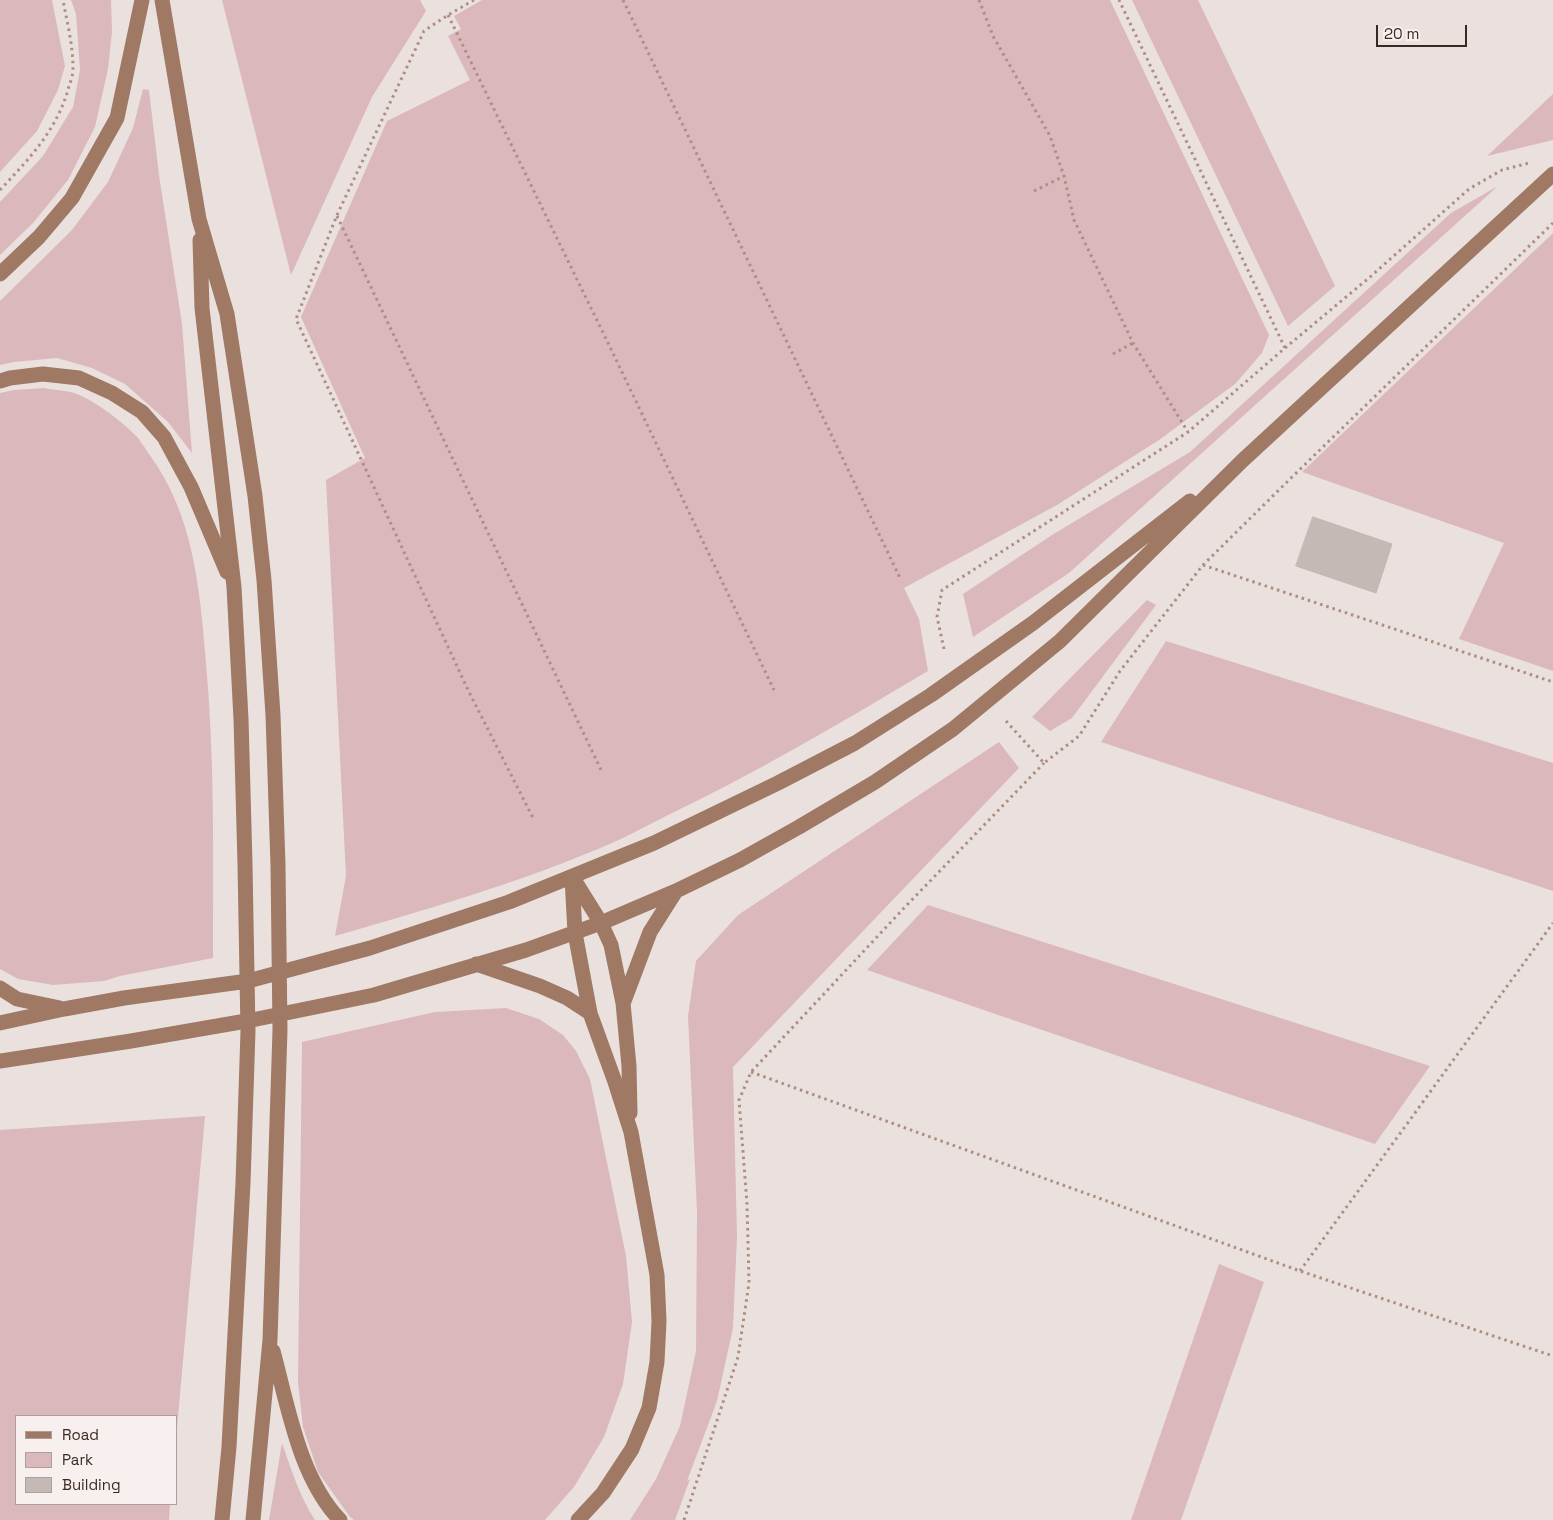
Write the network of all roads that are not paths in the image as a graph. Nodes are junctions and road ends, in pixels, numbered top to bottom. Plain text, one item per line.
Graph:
1 (142, 0) edge
2 (162, 0) edge
3 (1553, 174) edge
4 (199, 219) junction
5 (0, 274) edge
6 (0, 381) edge
7 (1242, 461) junction
8 (234, 587) junction
9 (572, 877) junction
10 (676, 891) junction
11 (602, 924) junction
12 (575, 933) junction
13 (476, 964) junction
14 (0, 988) edge
15 (623, 1003) junction
16 (64, 1008) junction
17 (590, 1013) junction
18 (0, 1023) edge
19 (0, 1061) edge
20 (631, 1132) junction
21 (270, 1340) junction
22 (222, 1520) edge
23 (254, 1520) edge
24 (340, 1520) edge
25 (578, 1520) edge

1 - 5 main road
2 - 4 main road
3 - 7 main road
4 - 8 main road
4 - 21 main road
6 - 8 main road
7 - 9 main road
7 - 10 main road
8 - 22 main road
9 - 11 main road
9 - 12 main road
9 - 16 main road
10 - 11 main road
10 - 15 main road
11 - 12 main road
11 - 15 main road
12 - 13 main road
12 - 17 main road
13 - 17 main road
13 - 19 main road
14 - 16 main road
15 - 20 main road
16 - 18 main road
17 - 20 main road
20 - 25 main road
21 - 23 main road
21 - 24 main road

